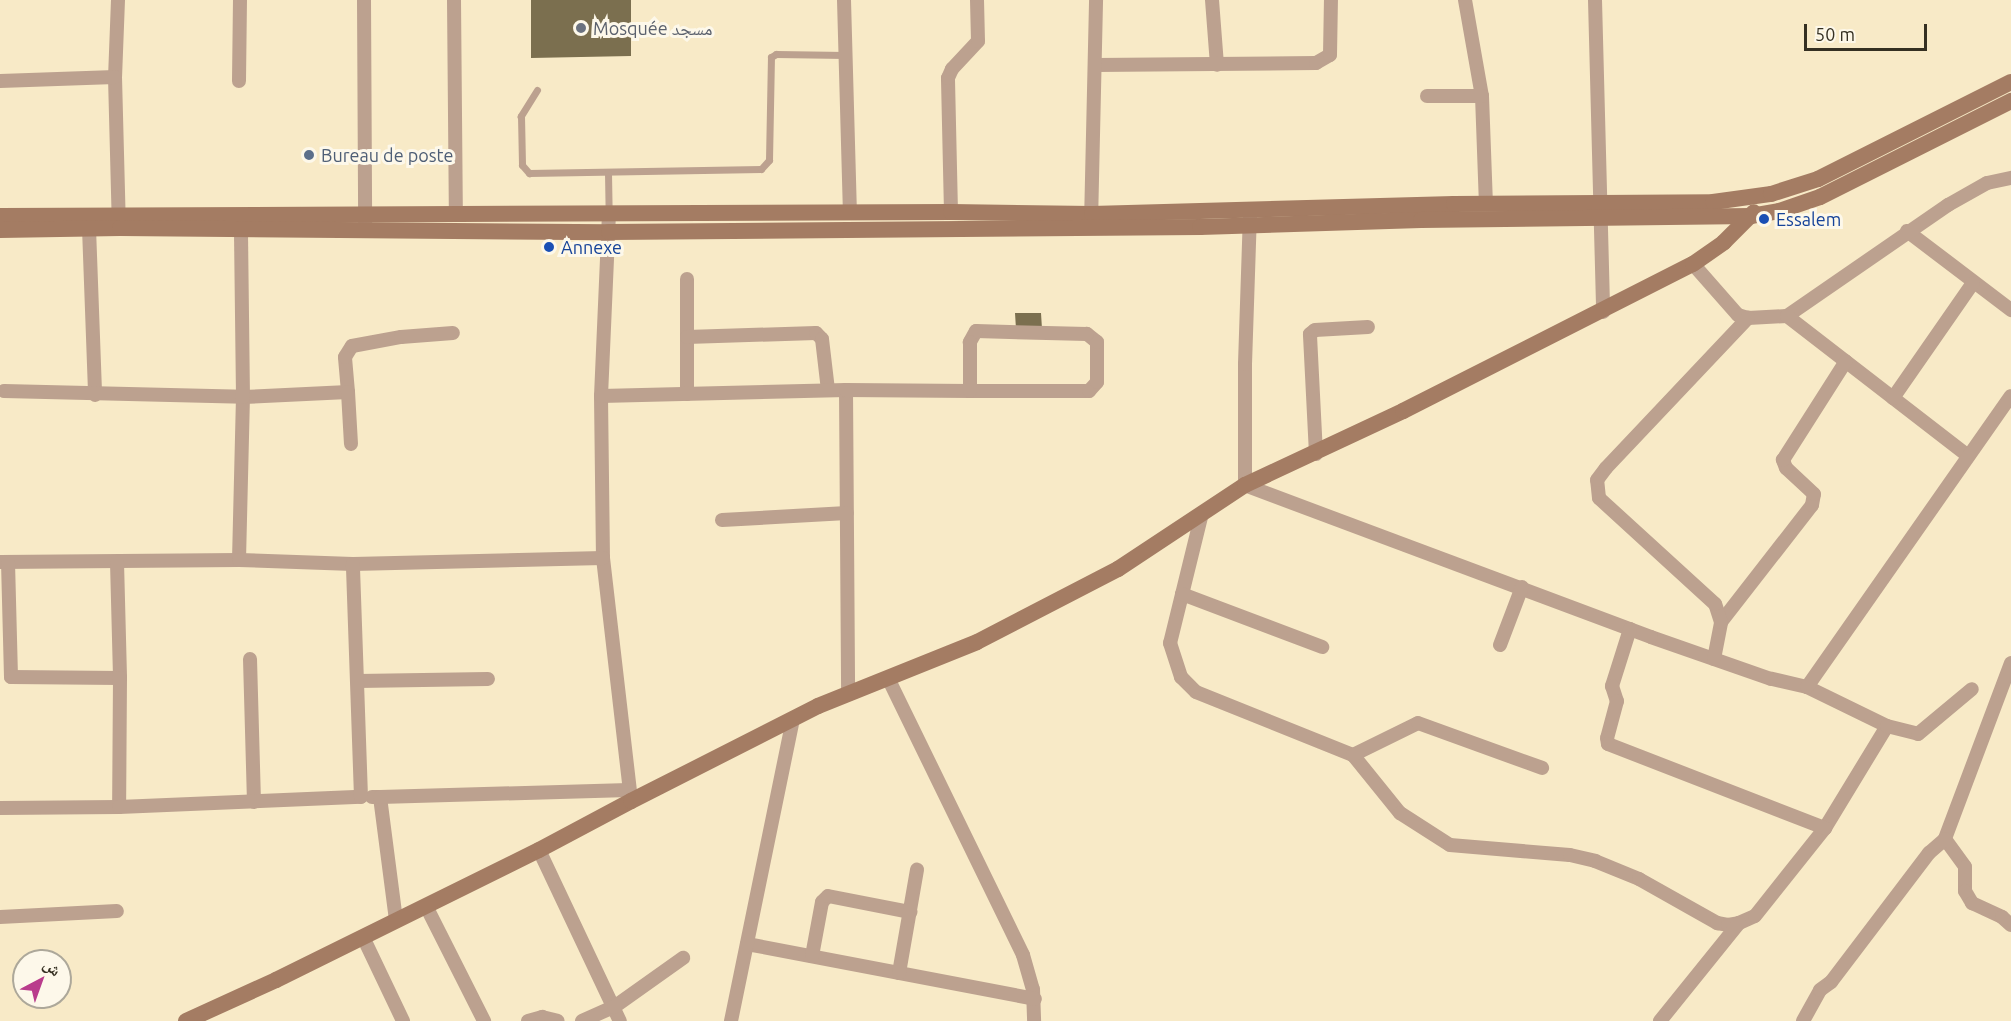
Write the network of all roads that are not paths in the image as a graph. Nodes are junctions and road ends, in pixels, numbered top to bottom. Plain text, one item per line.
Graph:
1 (118, 0) edge
2 (240, 0) edge
3 (364, 0) edge
4 (454, 0) edge
5 (844, 0) edge
6 (977, 0) edge
7 (1096, 0) edge
8 (1212, 0) edge
9 (1331, 0) edge
10 (1465, 0) edge
11 (1595, 0) edge
12 (845, 55) junction
13 (1096, 65) junction
14 (1217, 65) junction
15 (115, 77) junction
16 (0, 81) edge
17 (239, 81) dead end
18 (2011, 82) edge
19 (537, 90) dead end
20 (1426, 96) dead end
21 (1482, 96) junction
22 (2011, 101) edge
23 (608, 173) junction
24 (2011, 178) edge
25 (1771, 194) junction
26 (1486, 203) junction
27 (1599, 210) junction
28 (951, 212) junction
29 (609, 213) junction
30 (850, 213) junction
31 (456, 215) junction
32 (0, 216) edge
33 (1751, 216) junction
34 (1250, 217) junction
35 (119, 221) junction
36 (1091, 221) junction
37 (365, 224) junction
38 (90, 228) junction
39 (0, 230) edge
40 (241, 230) junction
41 (1907, 231) junction
42 (609, 232) junction
43 (1693, 264) junction
44 (687, 279) dead end
45 (1973, 282) junction
46 (2011, 310) edge
47 (1603, 312) junction
48 (1787, 316) junction
49 (1748, 318) junction
50 (1368, 327) dead end
51 (453, 333) dead end
52 (687, 338) junction
53 (1846, 361) junction
54 (828, 390) junction
55 (846, 390) junction
56 (4, 391) dead end
57 (970, 391) junction
58 (348, 392) junction
59 (687, 394) junction
60 (95, 395) junction
61 (601, 396) junction
62 (2011, 396) edge
63 (243, 397) junction
64 (1893, 398) junction
65 (351, 444) dead end
66 (1316, 454) junction
67 (1968, 456) junction
68 (1245, 486) junction
69 (847, 513) junction
70 (1202, 513) junction
71 (722, 520) dead end
72 (603, 558) junction
73 (239, 560) junction
74 (4, 562) edge
75 (117, 562) junction
76 (353, 564) junction
77 (1522, 586) junction
78 (1182, 594) junction
79 (1721, 622) junction
80 (1630, 629) junction
81 (1500, 645) dead end
82 (1322, 647) dead end
83 (250, 659) dead end
84 (1714, 659) junction
85 (2011, 663) edge
86 (120, 678) junction
87 (888, 678) junction
88 (488, 679) dead end
89 (358, 681) junction
90 (1807, 687) junction
91 (1972, 689) dead end
92 (848, 694) junction
93 (794, 719) junction
94 (1887, 726) junction
95 (1353, 755) junction
96 (1542, 768) dead end
97 (630, 795) junction
98 (380, 796) junction
99 (361, 797) junction
100 (254, 802) junction
101 (119, 807) junction
102 (0, 808) edge
103 (1825, 828) junction
104 (1944, 839) junction
105 (539, 850) junction
106 (917, 870) dead end
107 (426, 906) junction
108 (117, 911) dead end
109 (910, 912) junction
110 (0, 917) edge
111 (396, 921) junction
112 (1739, 923) junction
113 (2011, 925) edge
114 (363, 937) junction
115 (747, 944) junction
116 (812, 956) junction
117 (683, 958) dead end
118 (899, 973) junction
119 (1035, 999) junction
120 (614, 1007) junction
121 (186, 1021) edge
122 (403, 1021) edge
123 (484, 1021) edge
124 (528, 1021) edge
125 (558, 1021) edge
126 (582, 1021) edge
127 (620, 1021) edge
128 (731, 1021) edge
129 (1034, 1021) edge
130 (1660, 1021) edge
131 (1803, 1021) edge

1 - 15 street
2 - 17 street
3 - 37 street
4 - 31 street
5 - 12 street
6 - 28 street
7 - 13 street
8 - 14 street
9 - 14 street
10 - 21 street
11 - 27 street
12 - 23 lane
12 - 30 street
13 - 14 street
13 - 36 street
15 - 16 street
15 - 35 street
18 - 25 main road
19 - 23 lane
20 - 21 street
21 - 26 street
22 - 33 main road
23 - 29 lane
24 - 41 street
25 - 27 main road
25 - 33 main road
26 - 27 main road
26 - 34 main road
27 - 33 main road
27 - 34 main road
27 - 47 street
28 - 30 main road
28 - 36 main road
29 - 30 main road
29 - 31 main road
29 - 42 street
31 - 37 main road
32 - 35 main road
33 - 43 main road
34 - 36 main road
34 - 68 street
35 - 37 main road
35 - 38 main road
35 - 40 main road
36 - 42 main road
37 - 40 main road
37 - 42 main road
38 - 39 main road
38 - 60 street
40 - 63 street
41 - 45 street
41 - 48 street
42 - 61 street
43 - 47 main road
43 - 49 street
44 - 52 street
45 - 46 street
45 - 64 street
47 - 66 main road
48 - 49 street
48 - 53 street
49 - 79 street
50 - 66 street
51 - 58 street
52 - 54 street
52 - 59 street
53 - 64 street
53 - 79 street
54 - 55 street
54 - 59 street
55 - 57 street
55 - 69 street
56 - 60 street
57 - 57 street
58 - 63 street
58 - 65 street
59 - 61 street
60 - 63 street
61 - 72 street
62 - 67 street
63 - 73 street
64 - 67 street
66 - 68 main road
67 - 90 street
68 - 70 main road
68 - 77 street
69 - 71 street
69 - 92 street
70 - 78 street
70 - 87 main road
72 - 76 street
72 - 97 street
73 - 75 street
73 - 76 street
74 - 75 street
74 - 86 street
75 - 86 street
76 - 89 street
77 - 80 street
77 - 81 street
78 - 82 street
78 - 95 street
79 - 84 street
80 - 84 street
80 - 103 street
83 - 100 street
84 - 90 street
85 - 104 street
86 - 101 street
87 - 92 main road
87 - 119 street
88 - 89 street
89 - 99 street
90 - 94 street
91 - 94 street
92 - 93 main road
93 - 97 main road
93 - 115 street
94 - 103 street
95 - 96 street
95 - 112 street
97 - 98 street
97 - 105 main road
98 - 99 street
98 - 111 street
99 - 100 street
100 - 101 street
101 - 102 street
103 - 112 street
104 - 113 street
104 - 131 street
105 - 107 main road
105 - 120 street
106 - 109 street
107 - 111 main road
107 - 123 street
108 - 110 street
109 - 116 street
109 - 118 street
111 - 114 main road
112 - 130 street
114 - 121 main road
114 - 122 street
115 - 116 street
115 - 128 street
116 - 118 street
117 - 120 street
118 - 119 street
119 - 129 street
120 - 126 street
120 - 127 street
124 - 125 street

